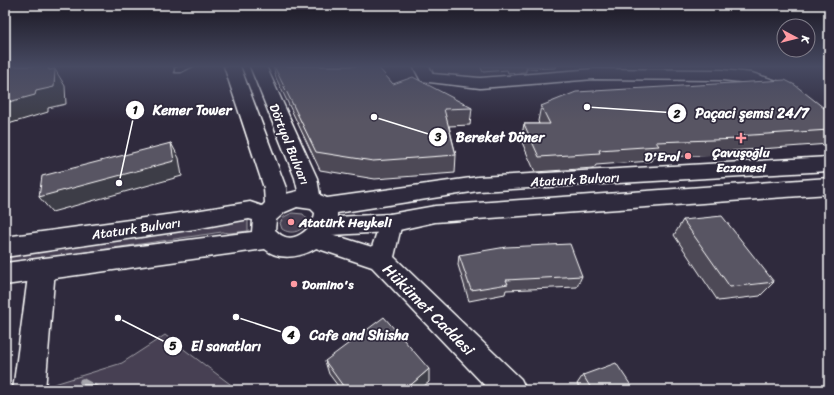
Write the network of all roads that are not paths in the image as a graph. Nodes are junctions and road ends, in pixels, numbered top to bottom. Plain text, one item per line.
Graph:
1 (238, 84) edge
2 (267, 84) edge
3 (770, 84) edge
4 (774, 84) edge
5 (777, 87) junction
6 (829, 125) edge
7 (829, 164) edge
8 (829, 186) edge
9 (318, 218) junction
10 (270, 220) junction
11 (390, 223) junction
12 (5, 247) edge
13 (380, 260) junction
14 (42, 269) junction
15 (5, 274) edge
16 (29, 390) edge
17 (510, 390) edge

1 - 10 main road, Dörtyol Bulvarı
2 - 9 main road, Dörtyol Bulvarı
3 - 5 main road
4 - 5 main road
5 - 6 main road
7 - 9 main road, Ataturk Bulvarı
8 - 11 main road, Ataturk Bulvarı
9 - 10 main road
9 - 10 main road, Ataturk Bulvarı
9 - 11 main road, Ataturk Bulvarı
9 - 13 main road, Hükümet Caddesi
10 - 12 main road, Ataturk Bulvarı
10 - 14 main road
11 - 13 main road
13 - 17 main road, Hükümet Caddesi
14 - 15 main road
14 - 16 main road

